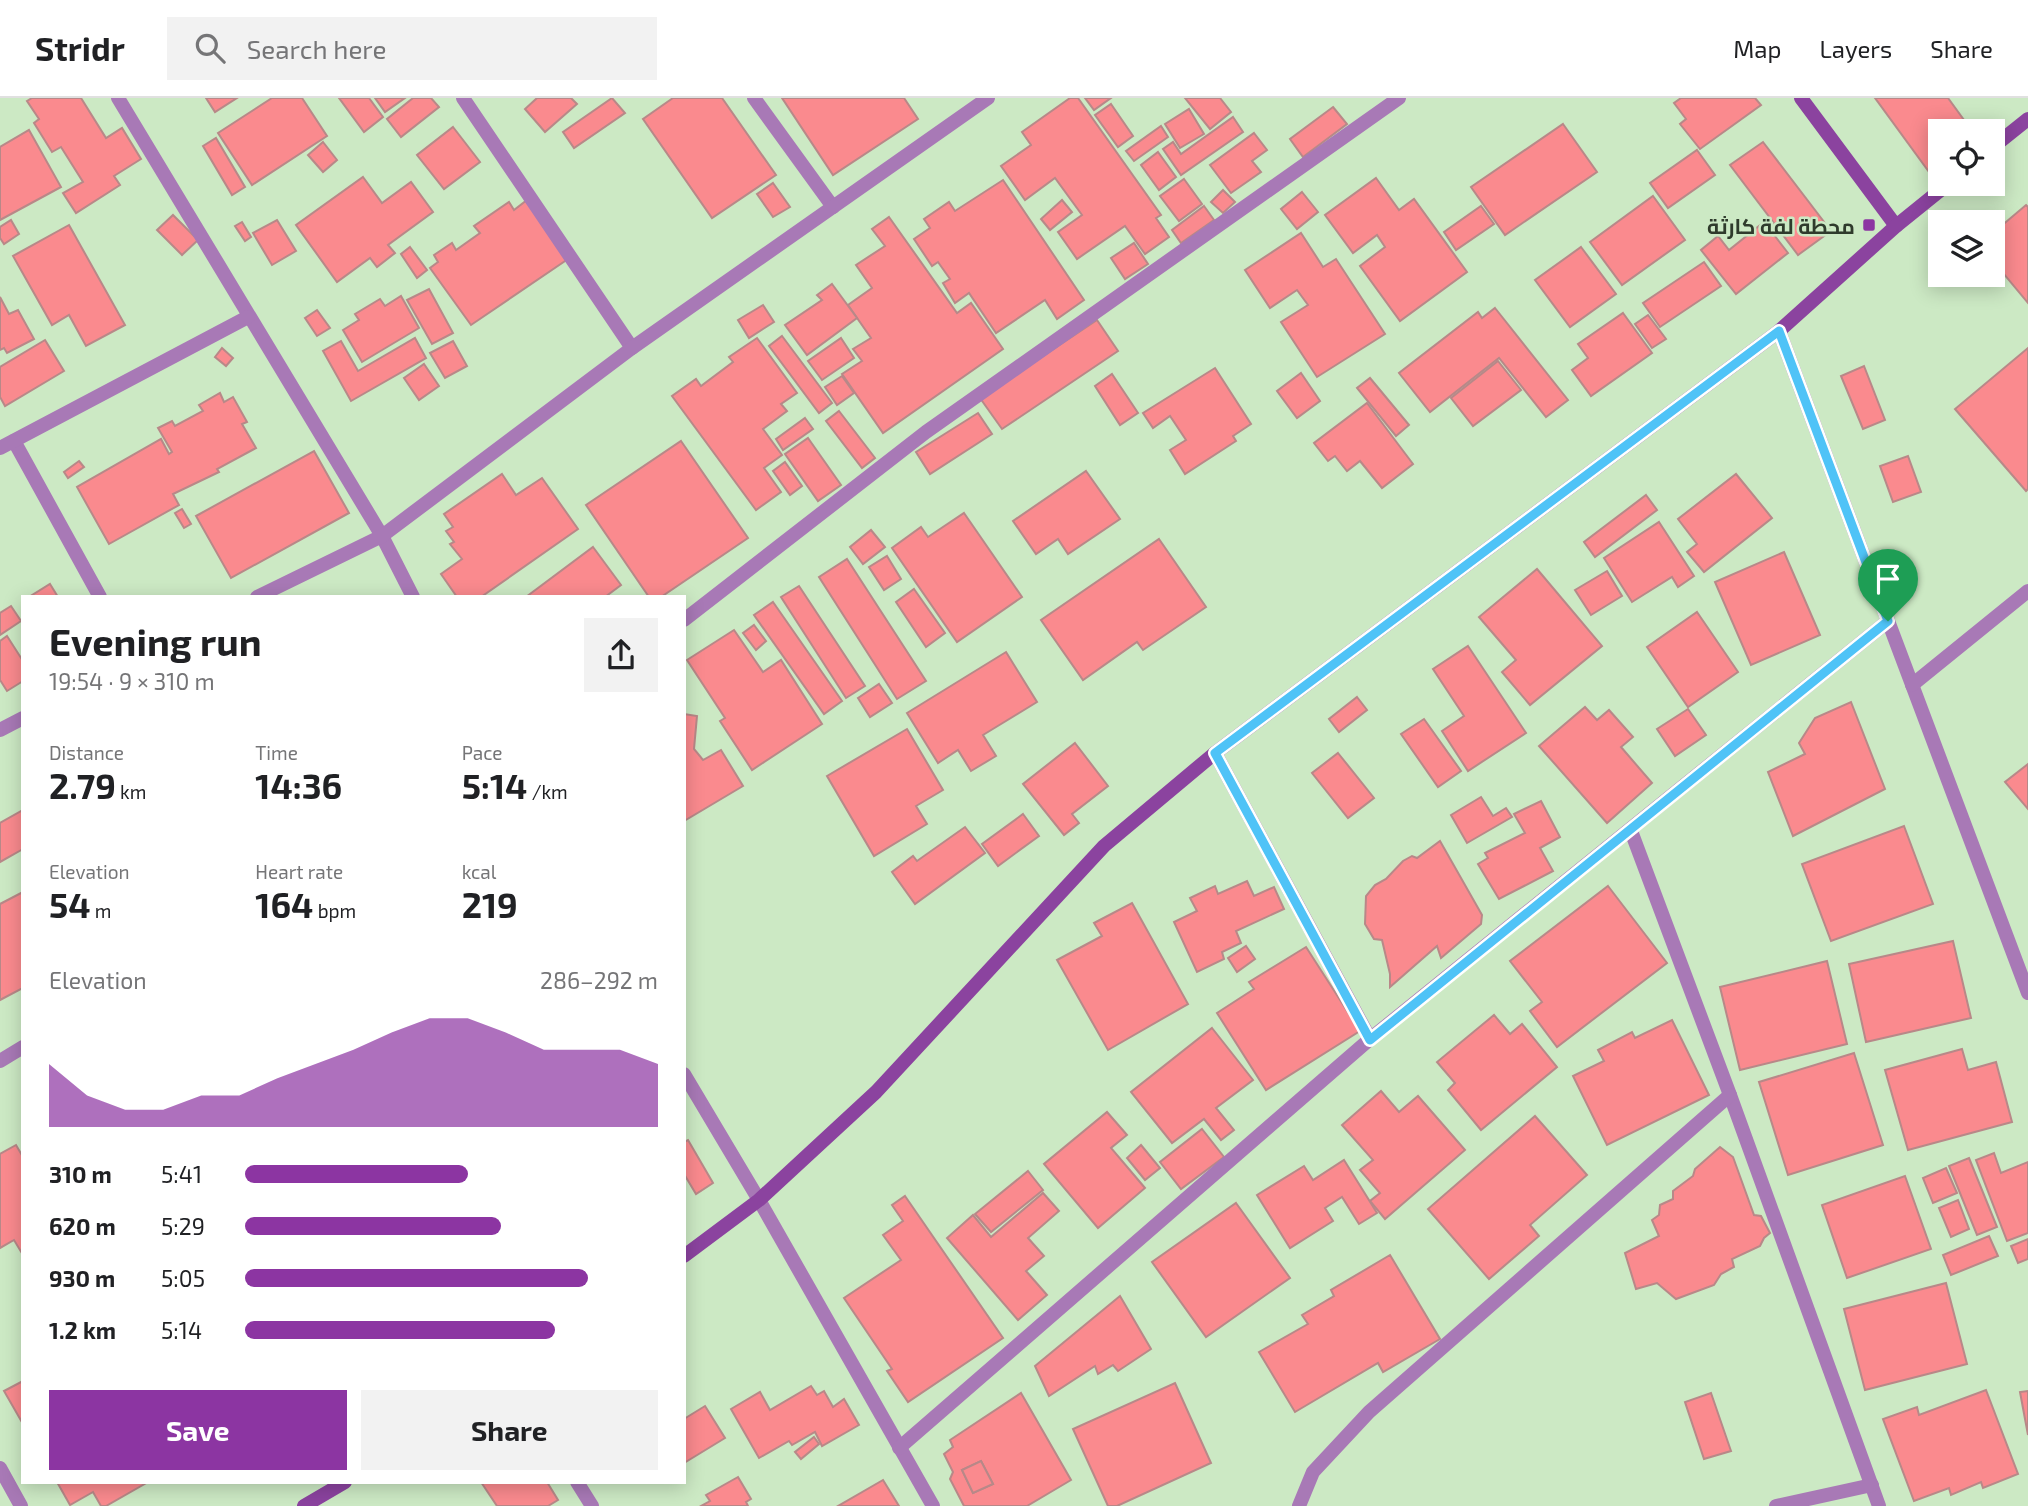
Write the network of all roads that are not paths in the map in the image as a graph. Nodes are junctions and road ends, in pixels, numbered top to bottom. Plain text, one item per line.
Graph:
1 (118, 98) edge
2 (463, 98) edge
3 (754, 98) edge
4 (988, 98) edge
5 (1399, 98) edge
6 (1801, 98) edge
7 (2028, 119) edge
8 (2005, 137) edge
9 (1933, 196) edge
10 (833, 207) junction
11 (1896, 226) junction
12 (248, 317) junction
13 (1779, 331) junction
14 (632, 348) junction
15 (13, 441) junction
16 (0, 448) edge
17 (382, 536) junction
18 (2028, 590) edge
19 (99, 595) edge
20 (261, 595) edge
21 (412, 595) edge
22 (686, 618) edge
23 (1888, 621) junction
24 (1912, 685) junction
25 (21, 719) edge
26 (0, 730) edge
27 (1215, 753) junction
28 (1631, 831) junction
29 (2028, 993) edge
30 (1370, 1040) junction
31 (21, 1048) edge
32 (0, 1061) edge
33 (686, 1077) edge
34 (1730, 1095) junction
35 (759, 1200) junction
36 (686, 1255) edge
37 (898, 1448) junction
38 (0, 1468) edge
39 (342, 1484) edge
40 (578, 1484) edge
41 (1872, 1485) junction
42 (21, 1506) edge
43 (304, 1506) edge
44 (592, 1506) edge
45 (933, 1506) edge
46 (1299, 1506) edge
47 (1776, 1506) edge
48 (1880, 1506) edge

1 - 12 street
2 - 14 street
3 - 10 street
4 - 10 street
5 - 22 street
6 - 11 street
7 - 8 street
9 - 11 street
10 - 14 street
11 - 13 street
12 - 15 street
12 - 17 street
13 - 23 street
13 - 27 street
14 - 17 street
15 - 16 street
15 - 19 street
17 - 20 street
17 - 21 street
18 - 24 street
23 - 24 street
23 - 28 street
24 - 29 street
25 - 26 street
27 - 30 street
27 - 35 street
28 - 30 street
28 - 34 street
30 - 37 street
31 - 32 street
33 - 35 street
34 - 41 street
34 - 46 street
35 - 36 street
35 - 37 street
37 - 45 street
38 - 42 street
39 - 43 street
40 - 44 street
41 - 47 street
41 - 48 street

